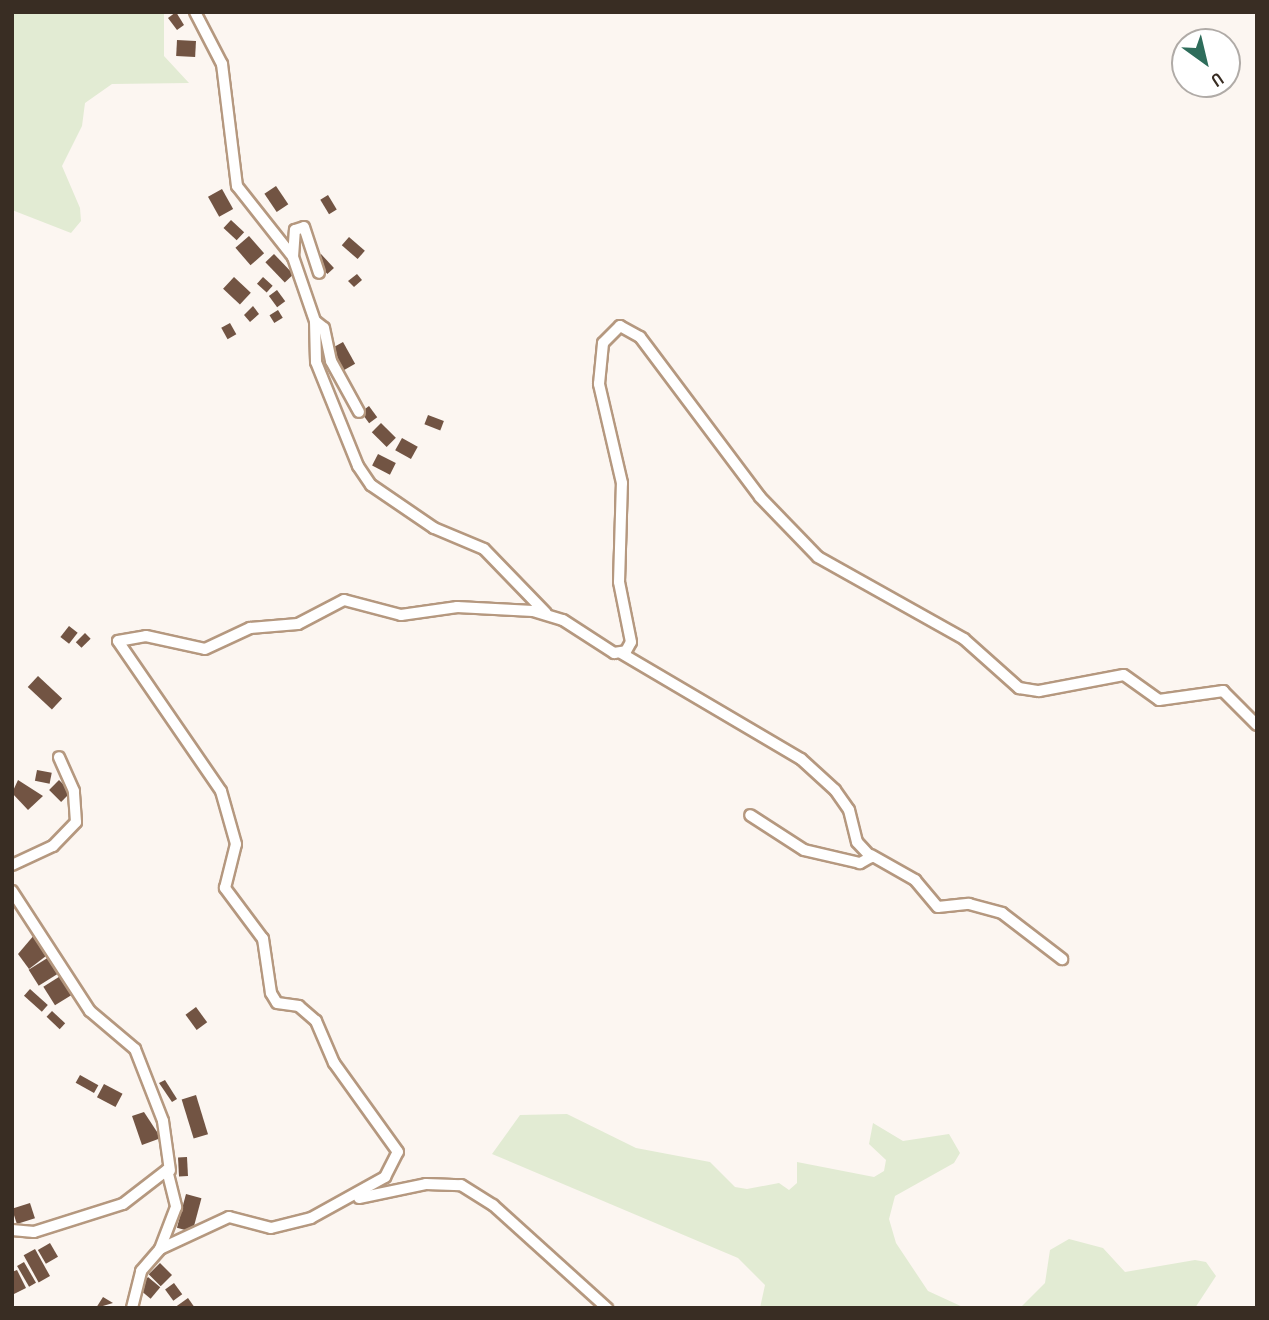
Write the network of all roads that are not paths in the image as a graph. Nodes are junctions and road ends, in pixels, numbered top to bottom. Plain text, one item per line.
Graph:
1 (195, 12) edge
2 (293, 257) junction
3 (319, 273) dead end
4 (315, 321) junction
5 (359, 412) dead end
6 (548, 615) junction
7 (621, 653) junction
8 (1257, 725) edge
9 (59, 757) dead end
10 (750, 816) dead end
11 (871, 855) junction
12 (12, 865) edge
13 (12, 891) edge
14 (1062, 959) dead end
15 (170, 1171) junction
16 (339, 1204) junction
17 (12, 1230) edge
18 (160, 1249) junction
19 (132, 1308) edge
20 (607, 1308) edge

1 - 2 street
2 - 3 street
2 - 4 street
4 - 5 street
4 - 6 street
6 - 7 street
6 - 16 street
7 - 8 street
7 - 11 street
9 - 12 street
10 - 11 street
11 - 14 street
13 - 15 street
15 - 17 street
15 - 18 street
16 - 18 street
16 - 20 street
18 - 19 street

